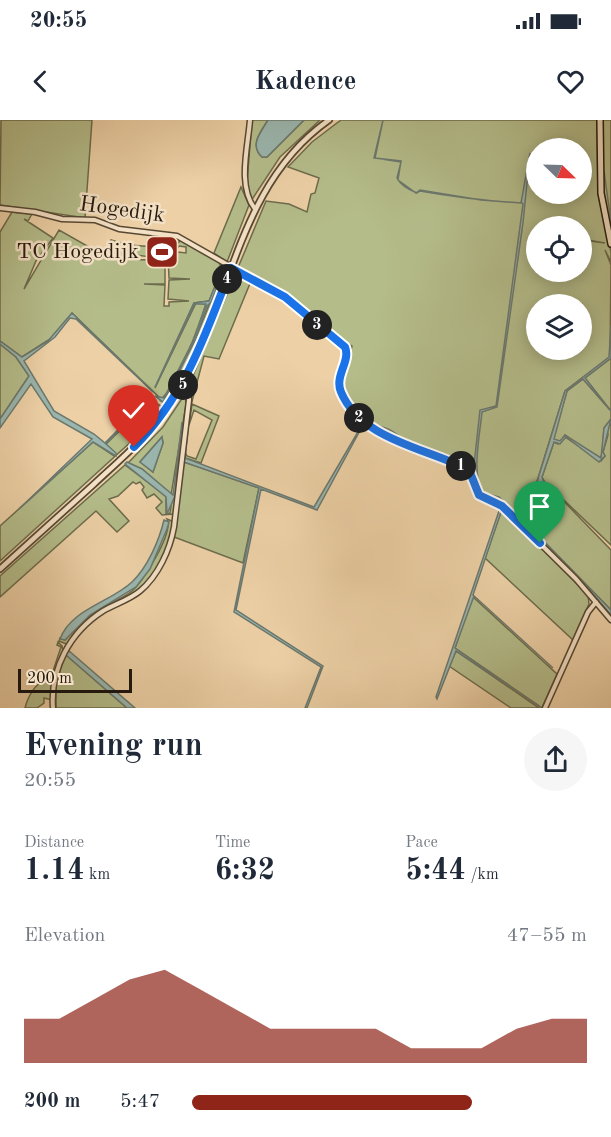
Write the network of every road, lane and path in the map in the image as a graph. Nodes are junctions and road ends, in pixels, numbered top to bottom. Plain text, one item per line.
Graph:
1 (250, 120) edge
2 (329, 120) edge
3 (599, 120) edge
4 (0, 208) edge
5 (255, 209) junction
6 (611, 244) edge
7 (231, 268) junction
8 (183, 385) junction
9 (0, 569) edge
10 (596, 602) junction
11 (611, 620) edge
12 (53, 708) edge
13 (545, 708) edge

1 - 5 street
2 - 5 street
3 - 6 main road
4 - 7 street, Hogedijk
5 - 7 street
7 - 8 street
7 - 10 street, Hogedijk
8 - 9 street
8 - 12 street
10 - 11 street
10 - 13 street

